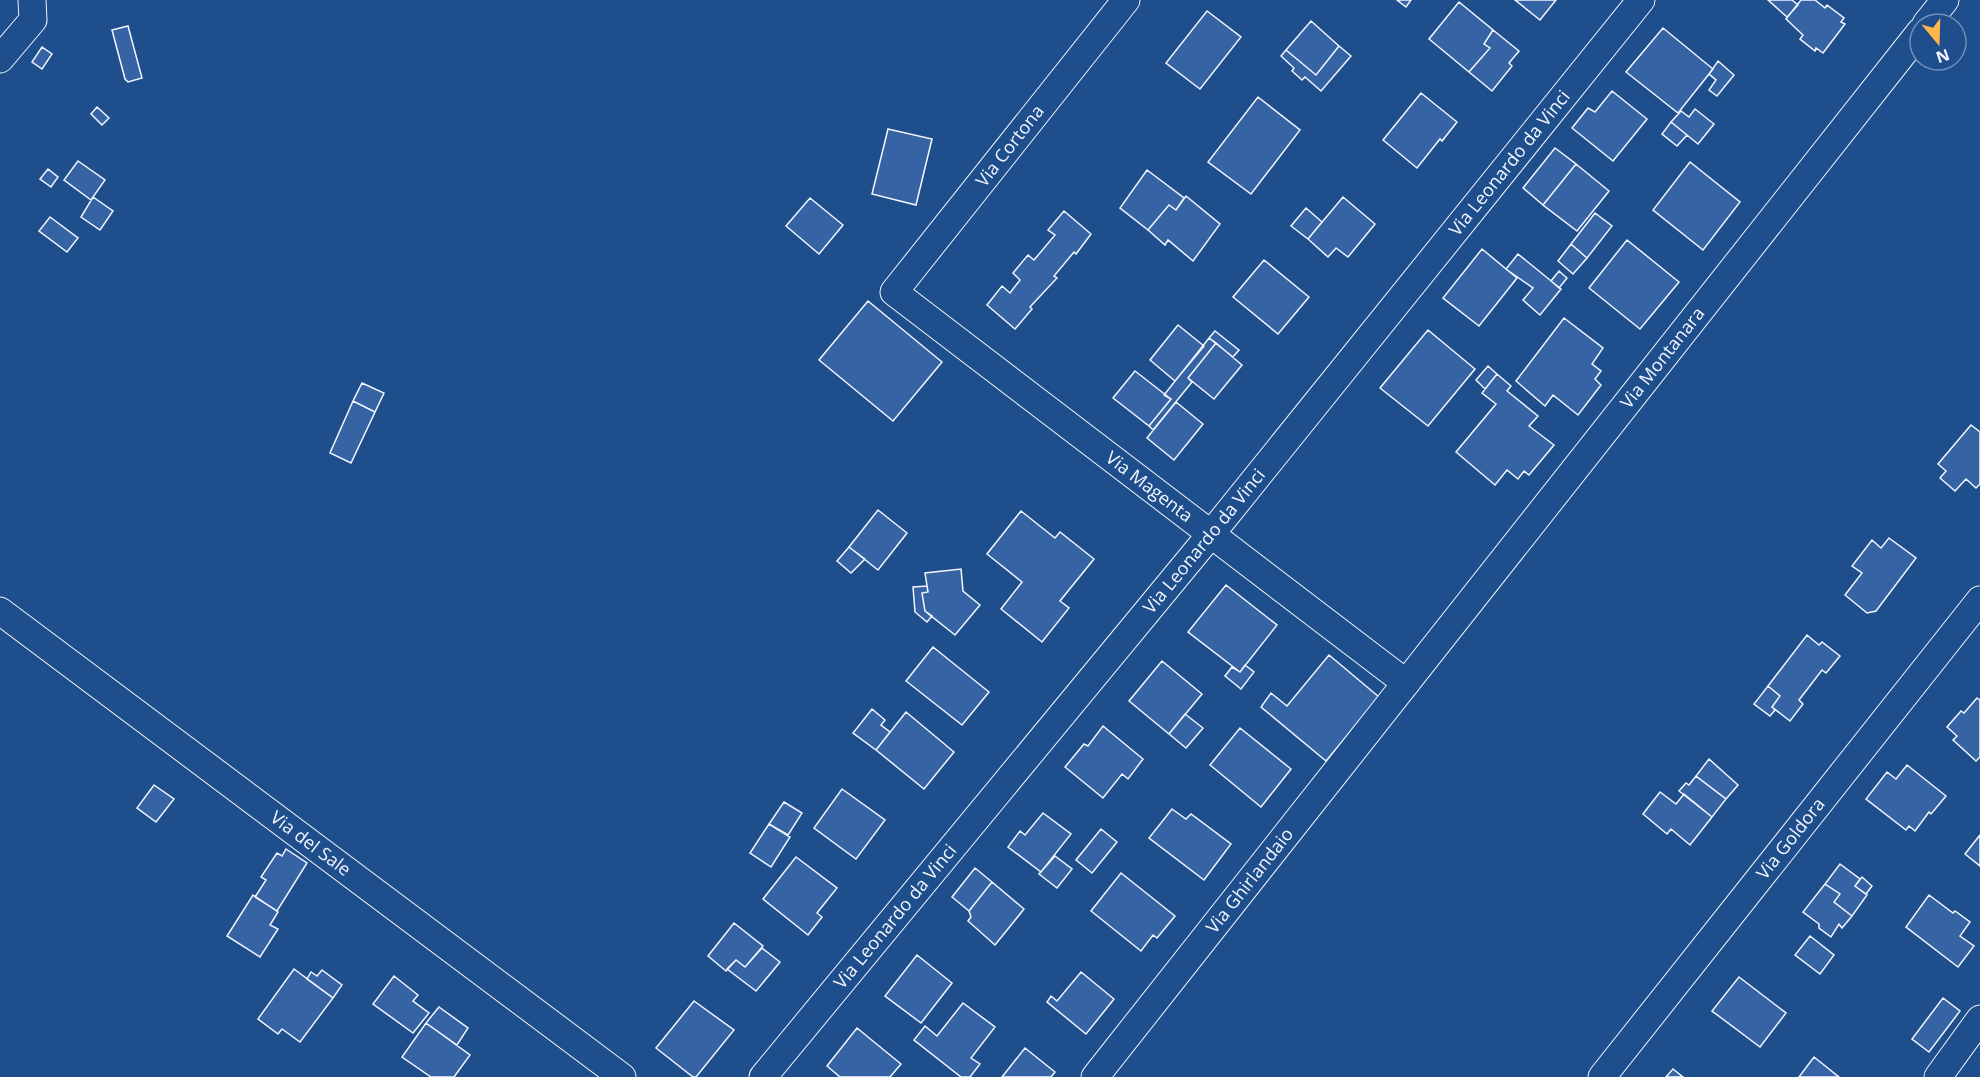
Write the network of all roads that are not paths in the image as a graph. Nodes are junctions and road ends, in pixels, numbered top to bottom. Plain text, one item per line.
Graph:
1 (32, 0) edge
2 (1126, 0) edge
3 (1641, 0) edge
4 (1945, 0) edge
5 (1936, 12) edge
6 (1908, 47) edge
7 (0, 59) edge
8 (894, 292) joint
9 (1211, 534) junction
10 (1980, 600) edge
11 (0, 611) edge
12 (1406, 683) junction
13 (1980, 1019) edge
14 (622, 1077) edge
15 (763, 1077) edge
16 (1095, 1077) edge
17 (1602, 1077) edge
18 (1938, 1077) edge

1 - 7 street
2 - 8 street, Via Cortona
3 - 9 street, Via Leonardo da Vinci
4 - 5 street
6 - 12 street, Via Montanara
8 - 9 street, Via Magenta
9 - 12 street, Via Magenta
9 - 15 street, Via Leonardo da Vinci
10 - 17 street, Via Goldora
11 - 14 street, Via del Sale
12 - 16 street, Via Ghirlandaio
13 - 18 street

